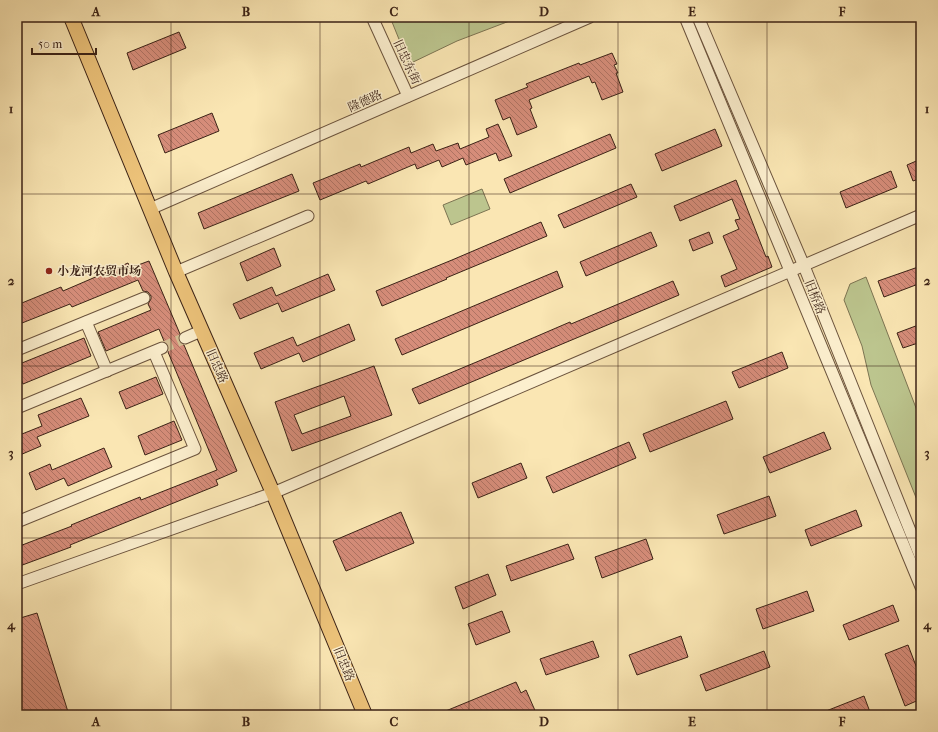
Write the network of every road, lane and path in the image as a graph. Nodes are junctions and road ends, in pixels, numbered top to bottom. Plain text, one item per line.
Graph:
1 (71, 17) edge
2 (372, 17) edge
3 (590, 17) edge
4 (685, 17) edge
5 (698, 17) edge
6 (408, 96) junction
7 (150, 209) junction
8 (921, 215) edge
9 (308, 216) dead end
10 (804, 266) junction
11 (791, 271) junction
12 (176, 272) junction
13 (144, 298) dead end
14 (86, 322) junction
15 (201, 331) junction
16 (185, 338) tunnel mouth
17 (17, 350) edge
18 (106, 371) junction
19 (17, 408) edge
20 (273, 493) junction
21 (17, 522) edge
22 (921, 558) edge
23 (17, 584) edge
24 (921, 587) edge
25 (365, 715) edge

1 - 7 main road, 旧忠路
2 - 6 street, 旧忠东街
3 - 6 street, 隆德路
4 - 11 street, 旧桥路
5 - 10 street, 旧桥路
6 - 7 street, 隆德路
7 - 12 main road, 旧忠路
8 - 10 street
9 - 12 street
10 - 11 street
10 - 22 street, 旧桥路
11 - 20 street
11 - 24 street, 旧桥路
12 - 15 main road, 旧忠路
13 - 14 street
14 - 17 street
14 - 18 street
15 - 16 street
15 - 20 main road, 旧忠路
18 - 19 street
18 - 21 street
20 - 23 street
20 - 25 main road, 旧忠路

